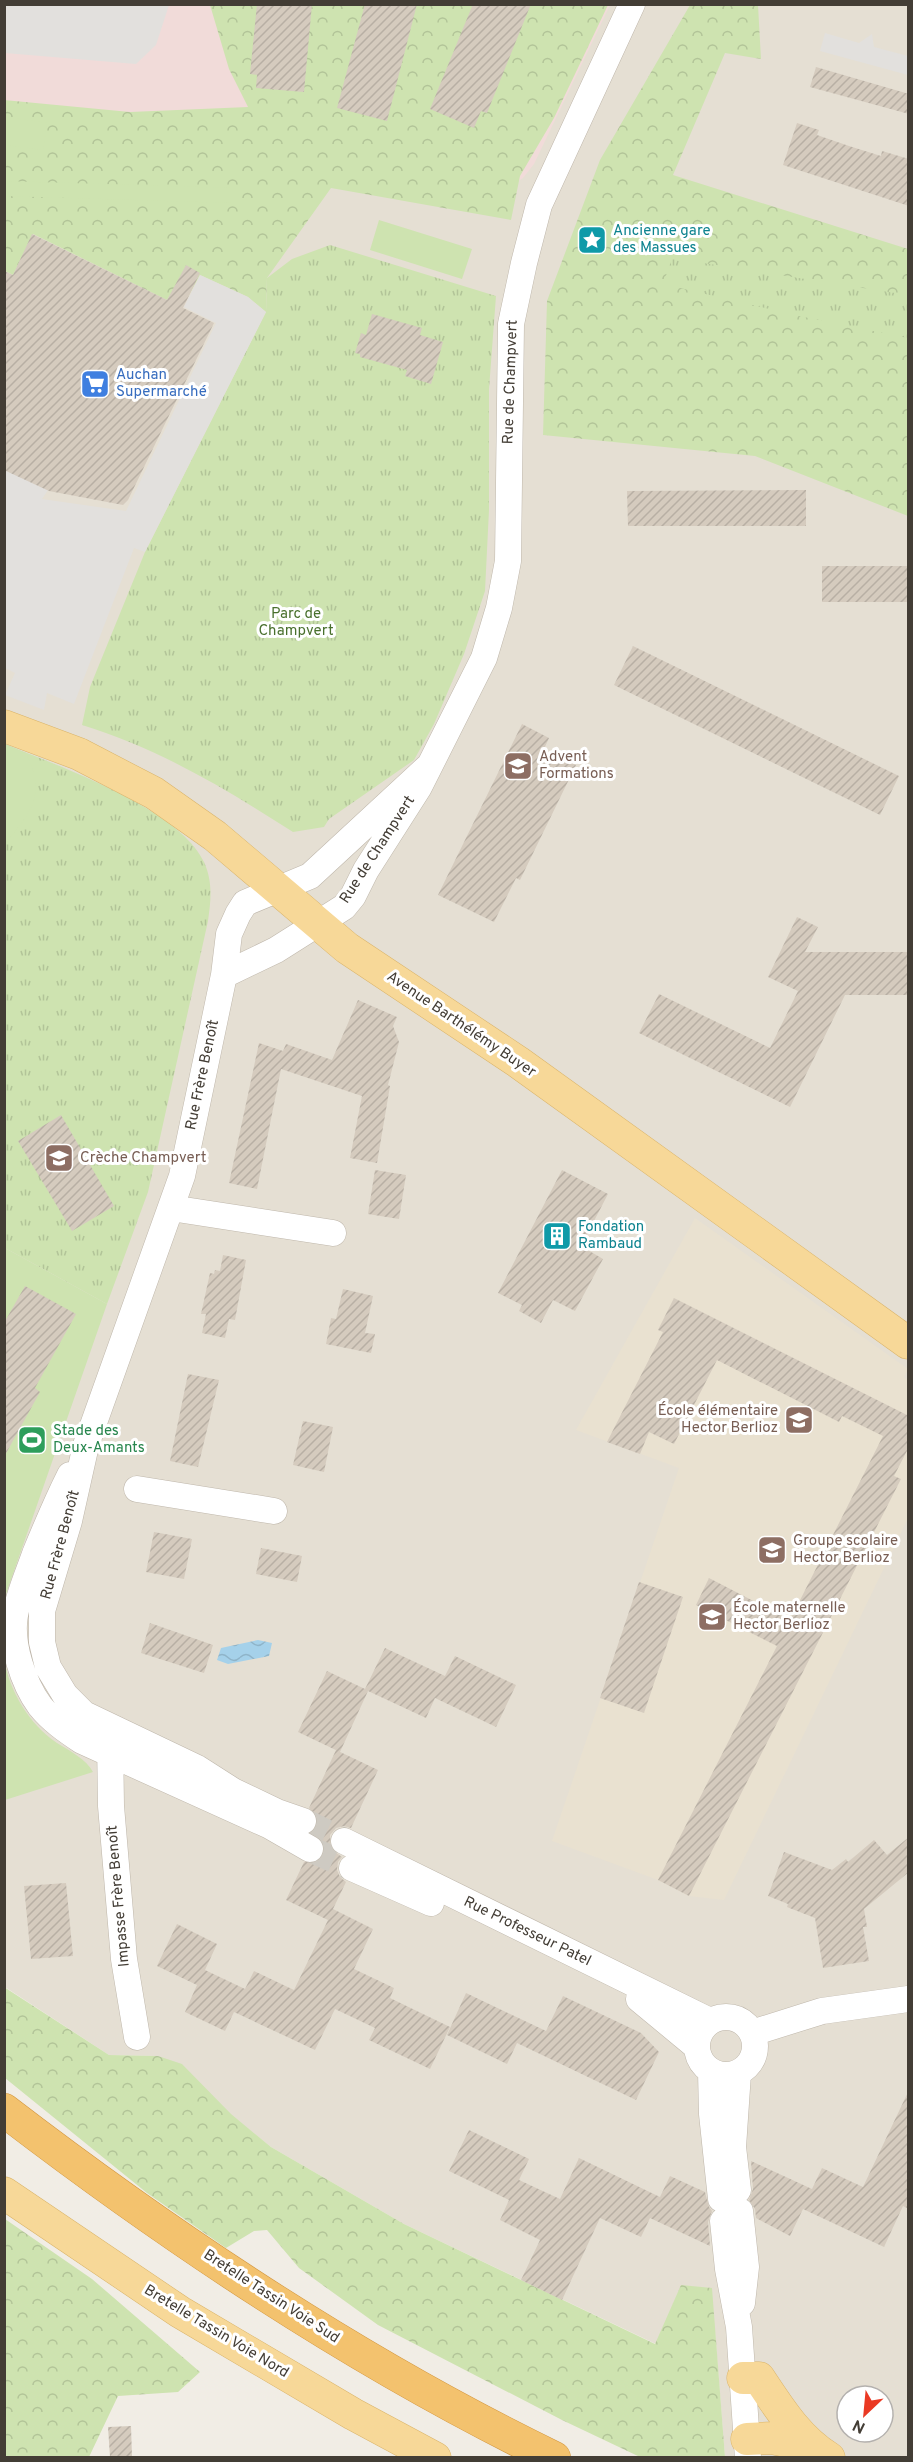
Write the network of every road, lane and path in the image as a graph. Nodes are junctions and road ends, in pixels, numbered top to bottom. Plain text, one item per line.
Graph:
1 (632, 4) edge
2 (4, 726) edge
3 (429, 766) junction
4 (278, 890) junction
5 (316, 923) junction
6 (224, 975) junction
7 (171, 1208) junction
8 (333, 1233) dead end
9 (909, 1343) edge
10 (86, 1445) junction
11 (137, 1489) dead end
12 (274, 1511) dead end
13 (109, 1727) junction
14 (111, 1754) junction
15 (303, 1821) tunnel mouth
16 (344, 1841) tunnel mouth
17 (310, 1849) tunnel mouth
18 (352, 1868) tunnel mouth
19 (909, 1999) edge
20 (710, 2021) junction
21 (752, 2033) junction
22 (137, 2037) dead end
23 (697, 2047) junction
24 (711, 2071) junction
25 (738, 2073) junction
26 (4, 2110) edge
27 (4, 2193) edge
28 (730, 2205) junction
29 (743, 2378) junction
30 (748, 2448) edge
31 (820, 2452) edge
32 (435, 2457) edge
33 (554, 2457) edge

1 - 3 street, Rue de Champvert
2 - 4 main road, Avenue Barthélémy Buyer
3 - 4 street, Rue de Champvert
3 - 5 street, Rue de Champvert
4 - 5 main road, Avenue Barthélémy Buyer
4 - 6 street, Rue de Champvert
5 - 6 street, Rue de Champvert
5 - 9 main road, Avenue Barthélémy Buyer
6 - 7 street, Rue Frère Benoît
7 - 8 street
7 - 10 street, Rue Frère Benoît
10 - 13 street, Rue Frère Benoît
10 - 14 street, Rue Frère Benoît
11 - 12 street
13 - 14 street
13 - 15 street
14 - 17 street
14 - 22 street, Impasse Frère Benoît
16 - 20 street, Rue Professeur Patel
18 - 23 street, Rue Professeur Patel
19 - 21 street
20 - 21 street
20 - 23 street
21 - 25 street
23 - 24 street
24 - 25 street
24 - 28 street
25 - 28 street
26 - 33 highway, Bretelle Tassin Voie Sud
27 - 32 main road, Bretelle Tassin Voie Nord
28 - 29 street
29 - 30 street
29 - 31 main road
30 - 31 main road

